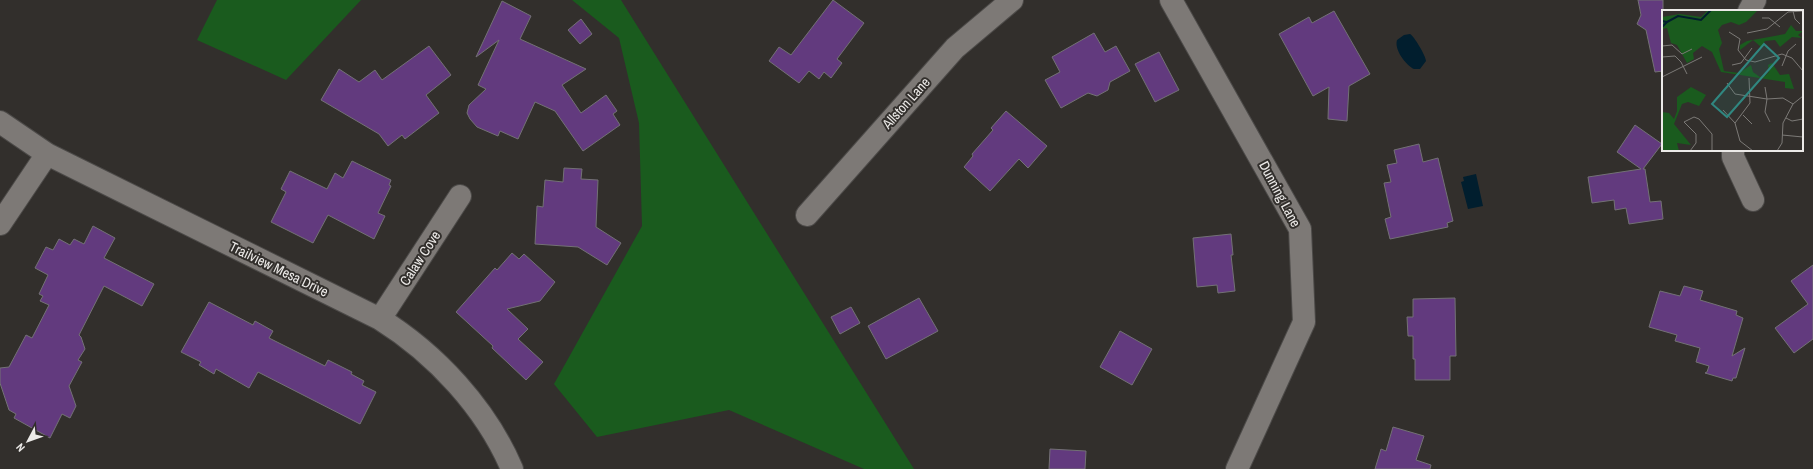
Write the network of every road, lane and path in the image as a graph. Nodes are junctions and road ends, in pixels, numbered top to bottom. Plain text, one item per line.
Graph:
1 (1012, 0) edge
2 (1171, 0) edge
3 (1755, 0) edge
4 (1750, 10) edge
5 (0, 122) edge
6 (1733, 151) edge
7 (47, 154) junction
8 (460, 196) dead end
9 (1753, 200) dead end
10 (807, 215) dead end
11 (0, 224) edge
12 (380, 319) junction
13 (512, 469) edge
14 (1236, 469) edge

1 - 10 street, Allston Lane
2 - 14 street, Dunning Lane
3 - 4 street
5 - 7 street, Trailview Mesa Drive
6 - 9 street
7 - 11 street
7 - 12 street, Trailview Mesa Drive
8 - 12 street, Calaw Cove
12 - 13 street, Trailview Mesa Drive

